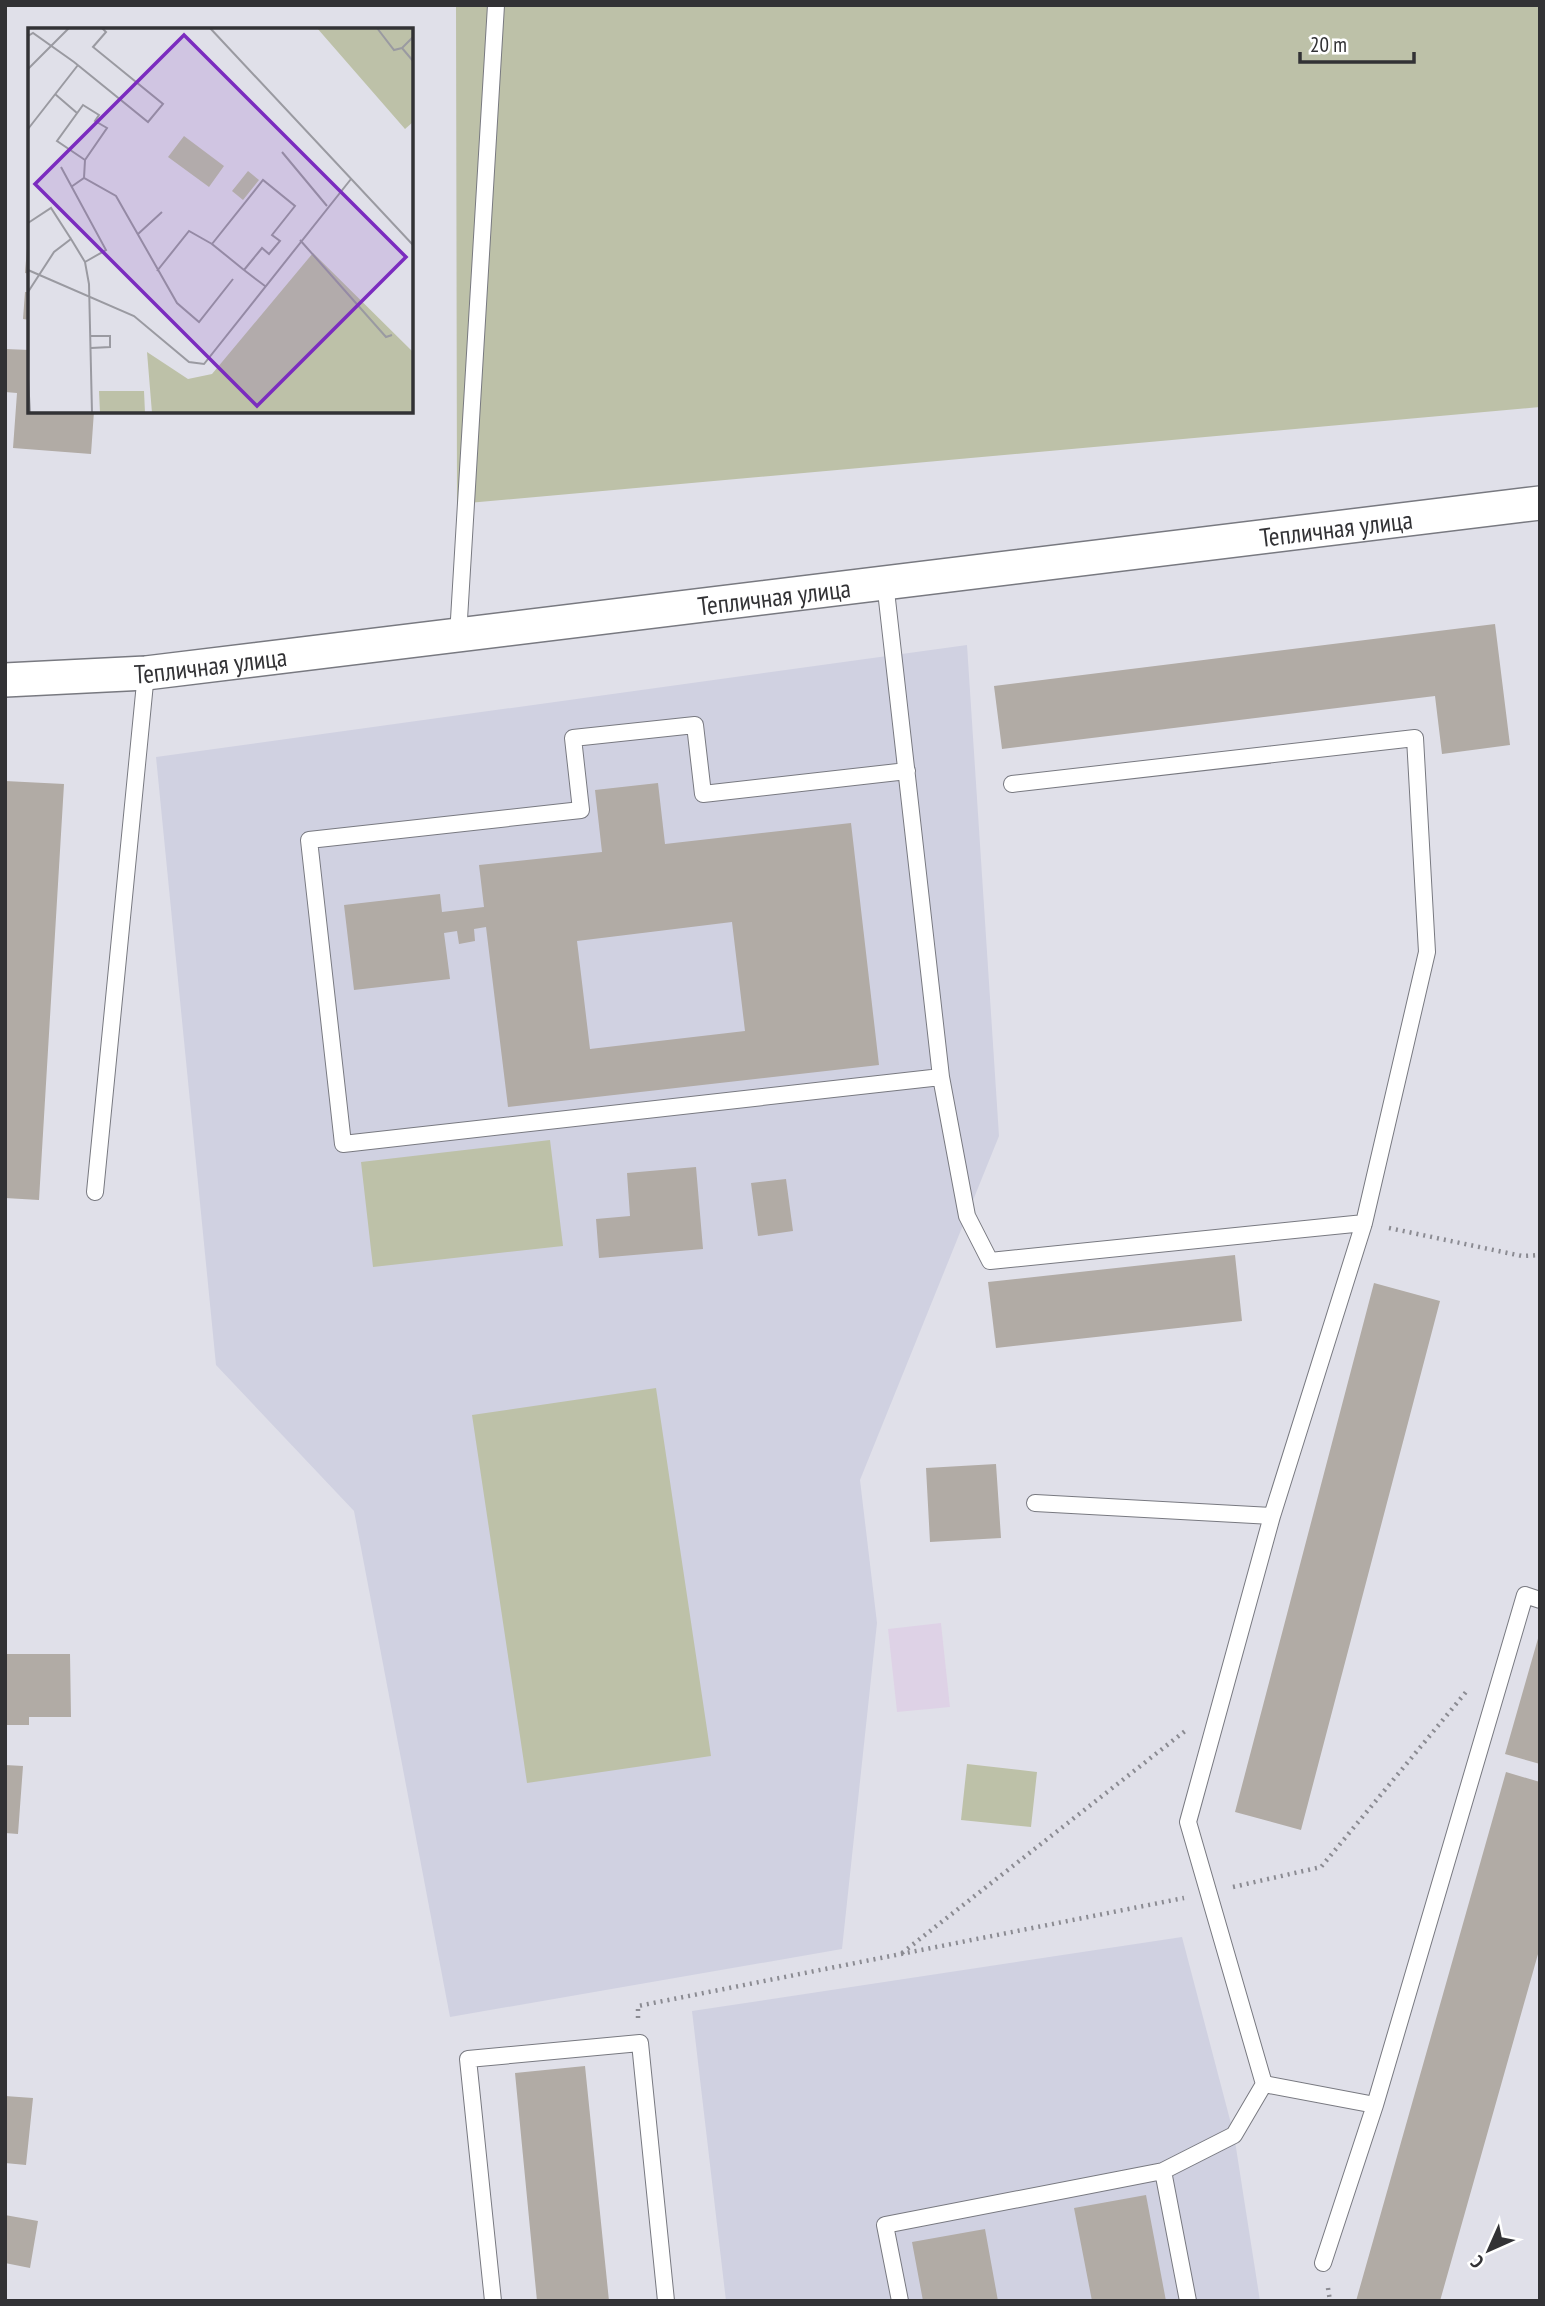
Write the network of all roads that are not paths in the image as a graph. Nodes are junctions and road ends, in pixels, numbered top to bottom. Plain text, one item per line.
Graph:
1 (496, 5) edge
2 (1540, 503) edge
3 (885, 582) junction
4 (458, 636) junction
5 (146, 673) junction
6 (5, 680) edge
7 (907, 771) junction
8 (1012, 784) dead end
9 (941, 1077) junction
10 (95, 1192) dead end
11 (1364, 1223) junction
12 (1035, 1503) dead end
13 (1272, 1516) junction
14 (1540, 1600) edge
15 (1264, 2084) junction
16 (1375, 2105) junction
17 (1163, 2171) junction
18 (1323, 2263) dead end
19 (493, 2301) edge
20 (666, 2301) edge
21 (900, 2301) edge
22 (1188, 2301) edge

1 - 4 lane
2 - 3 street, Тепличная улица
3 - 4 street, Тепличная улица
3 - 7 lane
4 - 5 street, Тепличная улица
5 - 6 street, Тепличная улица
5 - 10 lane
7 - 9 lane
7 - 9 lane
8 - 11 lane
9 - 11 lane
11 - 13 lane
12 - 13 lane
13 - 15 lane
14 - 16 lane
15 - 16 lane
15 - 17 lane
16 - 18 lane
17 - 21 lane
17 - 22 lane
19 - 20 lane

